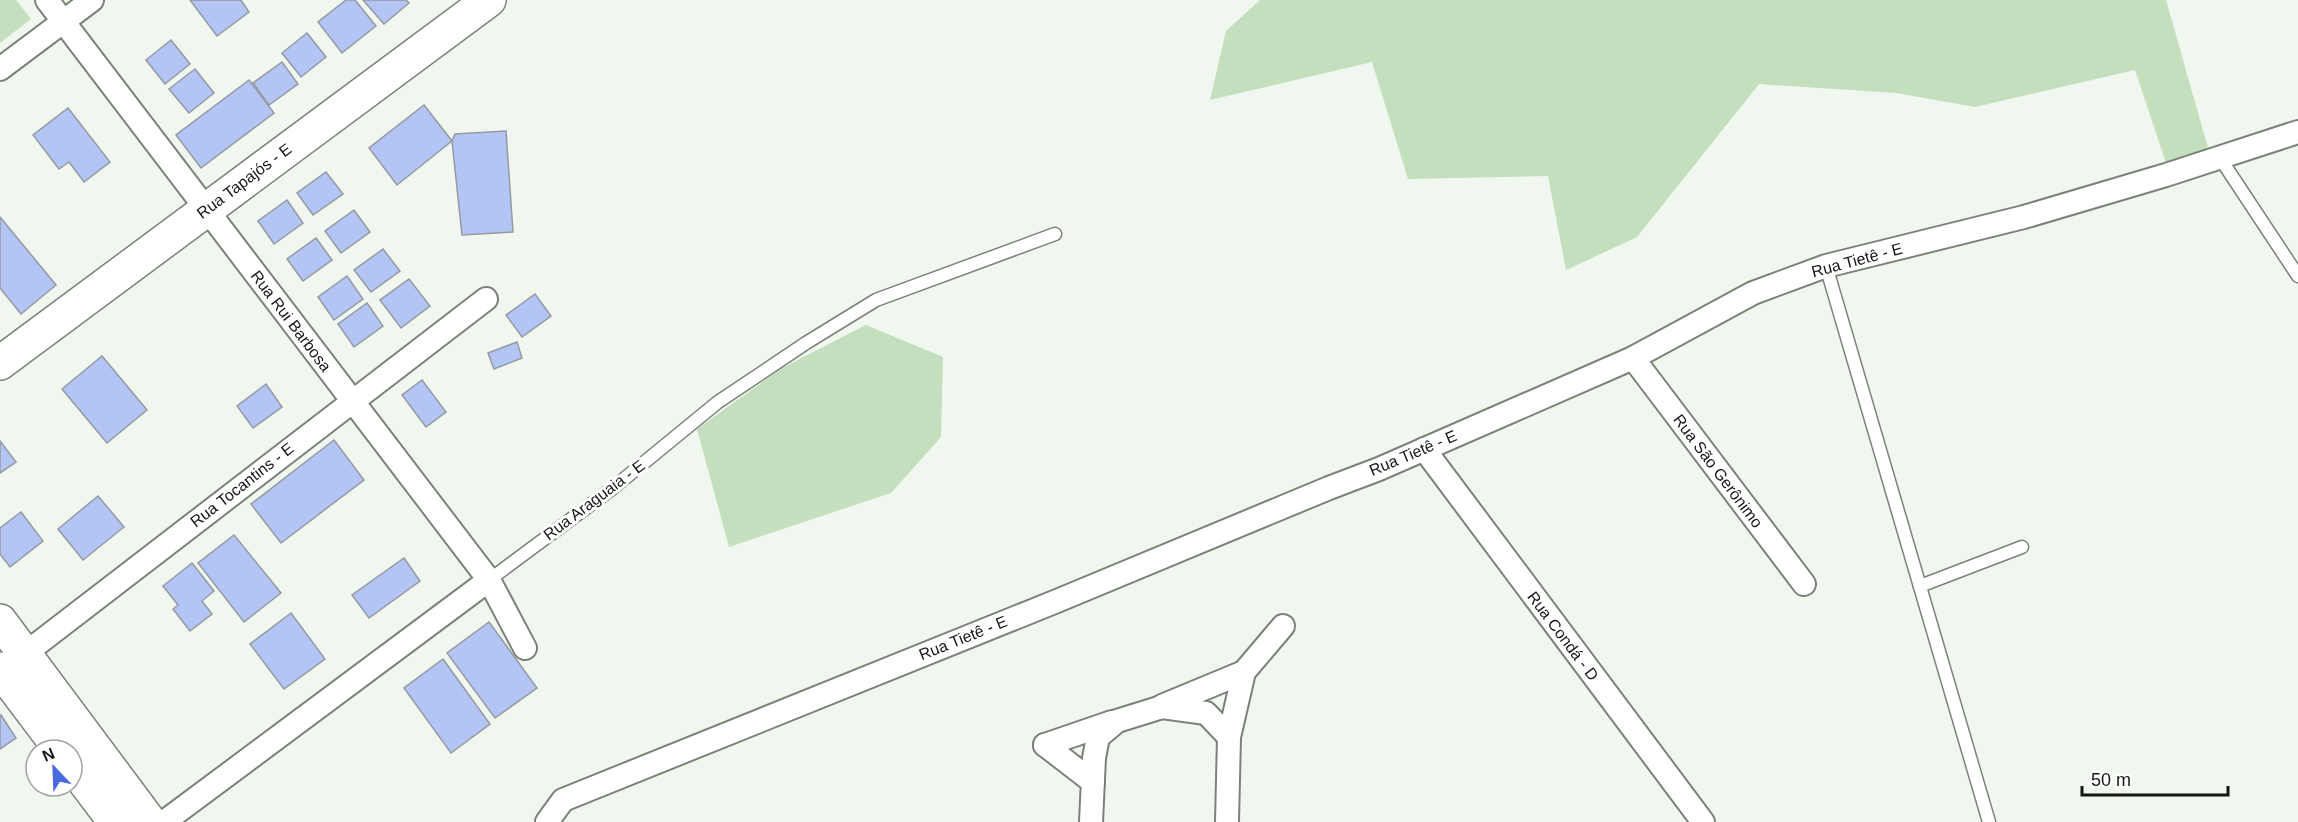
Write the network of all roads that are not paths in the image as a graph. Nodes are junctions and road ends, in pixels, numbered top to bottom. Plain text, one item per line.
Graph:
1 (47, 0) edge
2 (92, 0) edge
3 (489, 0) edge
4 (63, 22) junction
5 (0, 69) edge
6 (2298, 132) edge
7 (2220, 158) junction
8 (206, 209) junction
9 (1055, 234) dead end
10 (1826, 266) junction
11 (2298, 276) edge
12 (486, 300) dead end
13 (1633, 358) junction
14 (0, 363) edge
15 (352, 400) junction
16 (1424, 449) junction
17 (2022, 547) dead end
18 (489, 580) junction
19 (1804, 585) dead end
20 (1920, 586) junction
21 (0, 621) edge
22 (1284, 626) dead end
23 (525, 648) dead end
24 (7, 667) edge
25 (1244, 672) junction
26 (1162, 707) junction
27 (1117, 721) junction
28 (1229, 737) junction
29 (53, 738) edge
30 (84, 781) edge
31 (1093, 782) junction
32 (115, 822) edge
33 (150, 822) edge
34 (164, 822) edge
35 (547, 822) edge
36 (1091, 822) edge
37 (1227, 822) edge
38 (1703, 822) edge
39 (1989, 822) edge

1 - 4 street, Rua Rui Barbosa
2 - 4 street
3 - 8 street, Rua Tapajós - E
4 - 5 street
4 - 8 street, Rua Rui Barbosa
6 - 7 street, Rua Tietê - E
7 - 10 street, Rua Tietê - E
7 - 11 lane
8 - 14 street, Rua Tapajós - E
8 - 15 street, Rua Rui Barbosa
9 - 18 lane, Rua Araguaia - E
10 - 13 street, Rua Tietê - E
10 - 20 lane
12 - 15 street, Rua Tocantins - E
13 - 16 street, Rua Tietê - E
13 - 19 street, Rua São Gerônimo
15 - 18 street, Rua Rui Barbosa
15 - 24 street, Rua Tocantins - E
16 - 35 street, Rua Tietê - E
16 - 38 street, Rua Condá - D
17 - 20 lane
18 - 23 street, Rua Rui Barbosa
18 - 34 street, Rua Araguaia - E
20 - 39 lane
21 - 24 street
22 - 25 street
24 - 29 street
24 - 33 street
25 - 26 street
25 - 28 street
26 - 27 street
26 - 28 street
27 - 31 street
27 - 31 street
28 - 37 street
30 - 32 street
31 - 36 street

